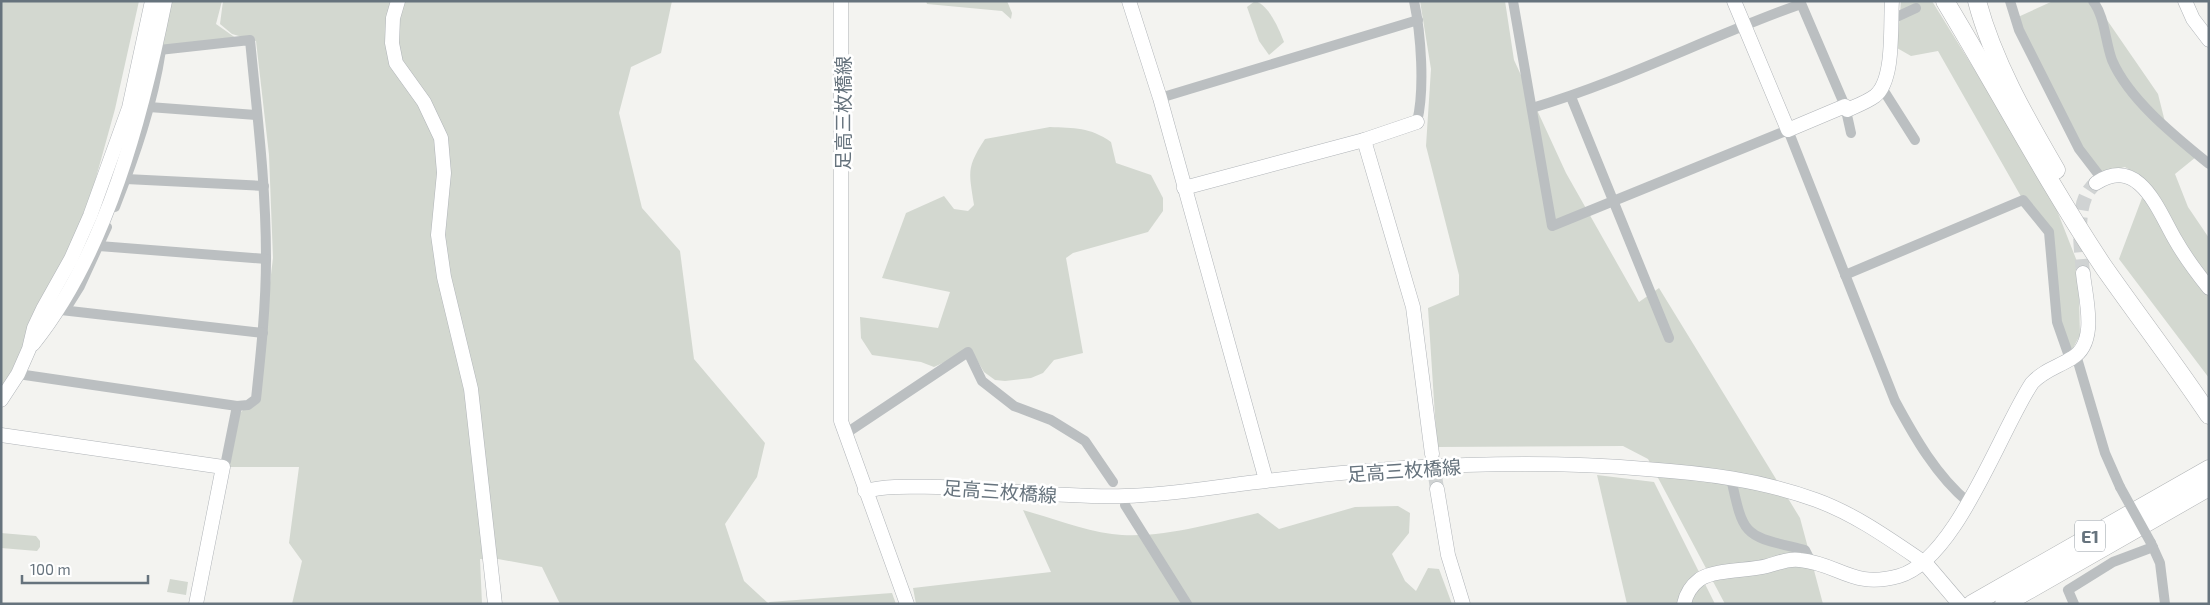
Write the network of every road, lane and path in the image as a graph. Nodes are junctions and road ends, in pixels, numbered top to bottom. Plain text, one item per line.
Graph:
1 (152, 1) edge
2 (165, 1) edge
3 (398, 1) edge
4 (841, 1) edge
5 (1128, 1) edge
6 (1414, 1) edge
7 (1513, 1) edge
8 (1734, 1) edge
9 (1892, 1) edge
10 (1945, 1) edge
11 (1952, 1) edge
12 (1971, 1) edge
13 (1977, 1) edge
14 (2010, 1) edge
15 (2092, 1) edge
16 (2185, 1) edge
17 (1801, 3) edge
18 (1916, 8) dead end
19 (1418, 20) junction
20 (1890, 20) junction
21 (1743, 24) junction
22 (1985, 33) junction
23 (2209, 40) edge
24 (1971, 44) junction
25 (153, 51) junction
26 (1882, 88) junction
27 (1571, 97) junction
28 (1160, 98) junction
29 (1845, 106) junction
30 (149, 107) junction
31 (1532, 108) junction
32 (257, 115) junction
33 (1417, 122) joint
34 (1788, 130) junction
35 (1851, 133) dead end
36 (1364, 140) junction
37 (1914, 140) dead end
38 (2209, 164) edge
39 (126, 179) junction
40 (2099, 181) joint
41 (264, 186) junction
42 (1184, 188) junction
43 (1613, 200) junction
44 (99, 246) junction
45 (266, 259) junction
46 (2083, 273) tunnel mouth
47 (1845, 275) junction
48 (2209, 288) edge
49 (55, 310) junction
50 (263, 333) junction
51 (1669, 338) dead end
52 (2073, 357) junction
53 (18, 374) junction
54 (2209, 395) edge
55 (1, 400) edge
56 (238, 406) junction
57 (2209, 415) edge
58 (845, 434) junction
59 (1, 435) edge
60 (1432, 454) tunnel mouth
61 (223, 466) junction
62 (2209, 469) edge
63 (1731, 478) junction
64 (1266, 480) junction
65 (1112, 482) dead end
66 (2209, 487) edge
67 (1437, 489) tunnel mouth
68 (865, 491) junction
69 (1968, 502) junction
70 (1125, 505) dead end
71 (2152, 545) junction
72 (1811, 562) junction
73 (1924, 563) junction
74 (1958, 601) edge
75 (196, 604) edge
76 (495, 604) edge
77 (907, 604) edge
78 (1187, 604) edge
79 (1463, 604) edge
80 (1684, 604) edge
81 (1972, 604) edge
82 (2004, 604) edge
83 (2074, 604) edge
84 (2165, 604) edge

1 - 25 street
2 - 25 street
3 - 76 street
4 - 58 street, 足高三枚橋線
5 - 28 street
6 - 19 street
7 - 31 street
8 - 21 street
9 - 20 street
10 - 24 highway
11 - 24 highway
12 - 22 highway
13 - 22 highway
14 - 40 street
15 - 38 street
16 - 23 street
17 - 21 street
17 - 29 street
18 - 20 street
19 - 28 street
19 - 33 street
20 - 26 street
21 - 27 street
21 - 34 street
22 - 54 highway
24 - 57 highway
25 - 30 street
25 - 32 street
25 - 49 street
26 - 29 street
26 - 37 street
27 - 31 street
27 - 43 street
28 - 42 street
29 - 34 street
29 - 35 street
30 - 32 street
30 - 39 street
31 - 43 street
32 - 41 street
33 - 36 street
34 - 43 street
34 - 47 street
36 - 42 street
36 - 60 street
39 - 41 street
39 - 44 street
40 - 48 street
41 - 45 street
42 - 64 street
43 - 51 street
44 - 45 street
44 - 49 street
45 - 50 street
46 - 52 street
47 - 52 street
47 - 69 street
49 - 50 street
49 - 53 street
50 - 56 street
52 - 69 street
52 - 71 street, bridge
53 - 55 street
53 - 56 street
56 - 61 street
58 - 65 street
58 - 68 street, 足高三枚橋線
59 - 61 street
61 - 75 street
62 - 81 highway, E1
63 - 64 street, 足高三枚橋線
63 - 72 street
63 - 73 street, 足高三枚橋線
64 - 68 street, 足高三枚橋線
66 - 82 highway, E1
67 - 79 street
68 - 77 street, 足高三枚橋線
69 - 73 street
70 - 78 street
71 - 83 street
71 - 84 street
72 - 73 street
72 - 80 street
73 - 74 main road

